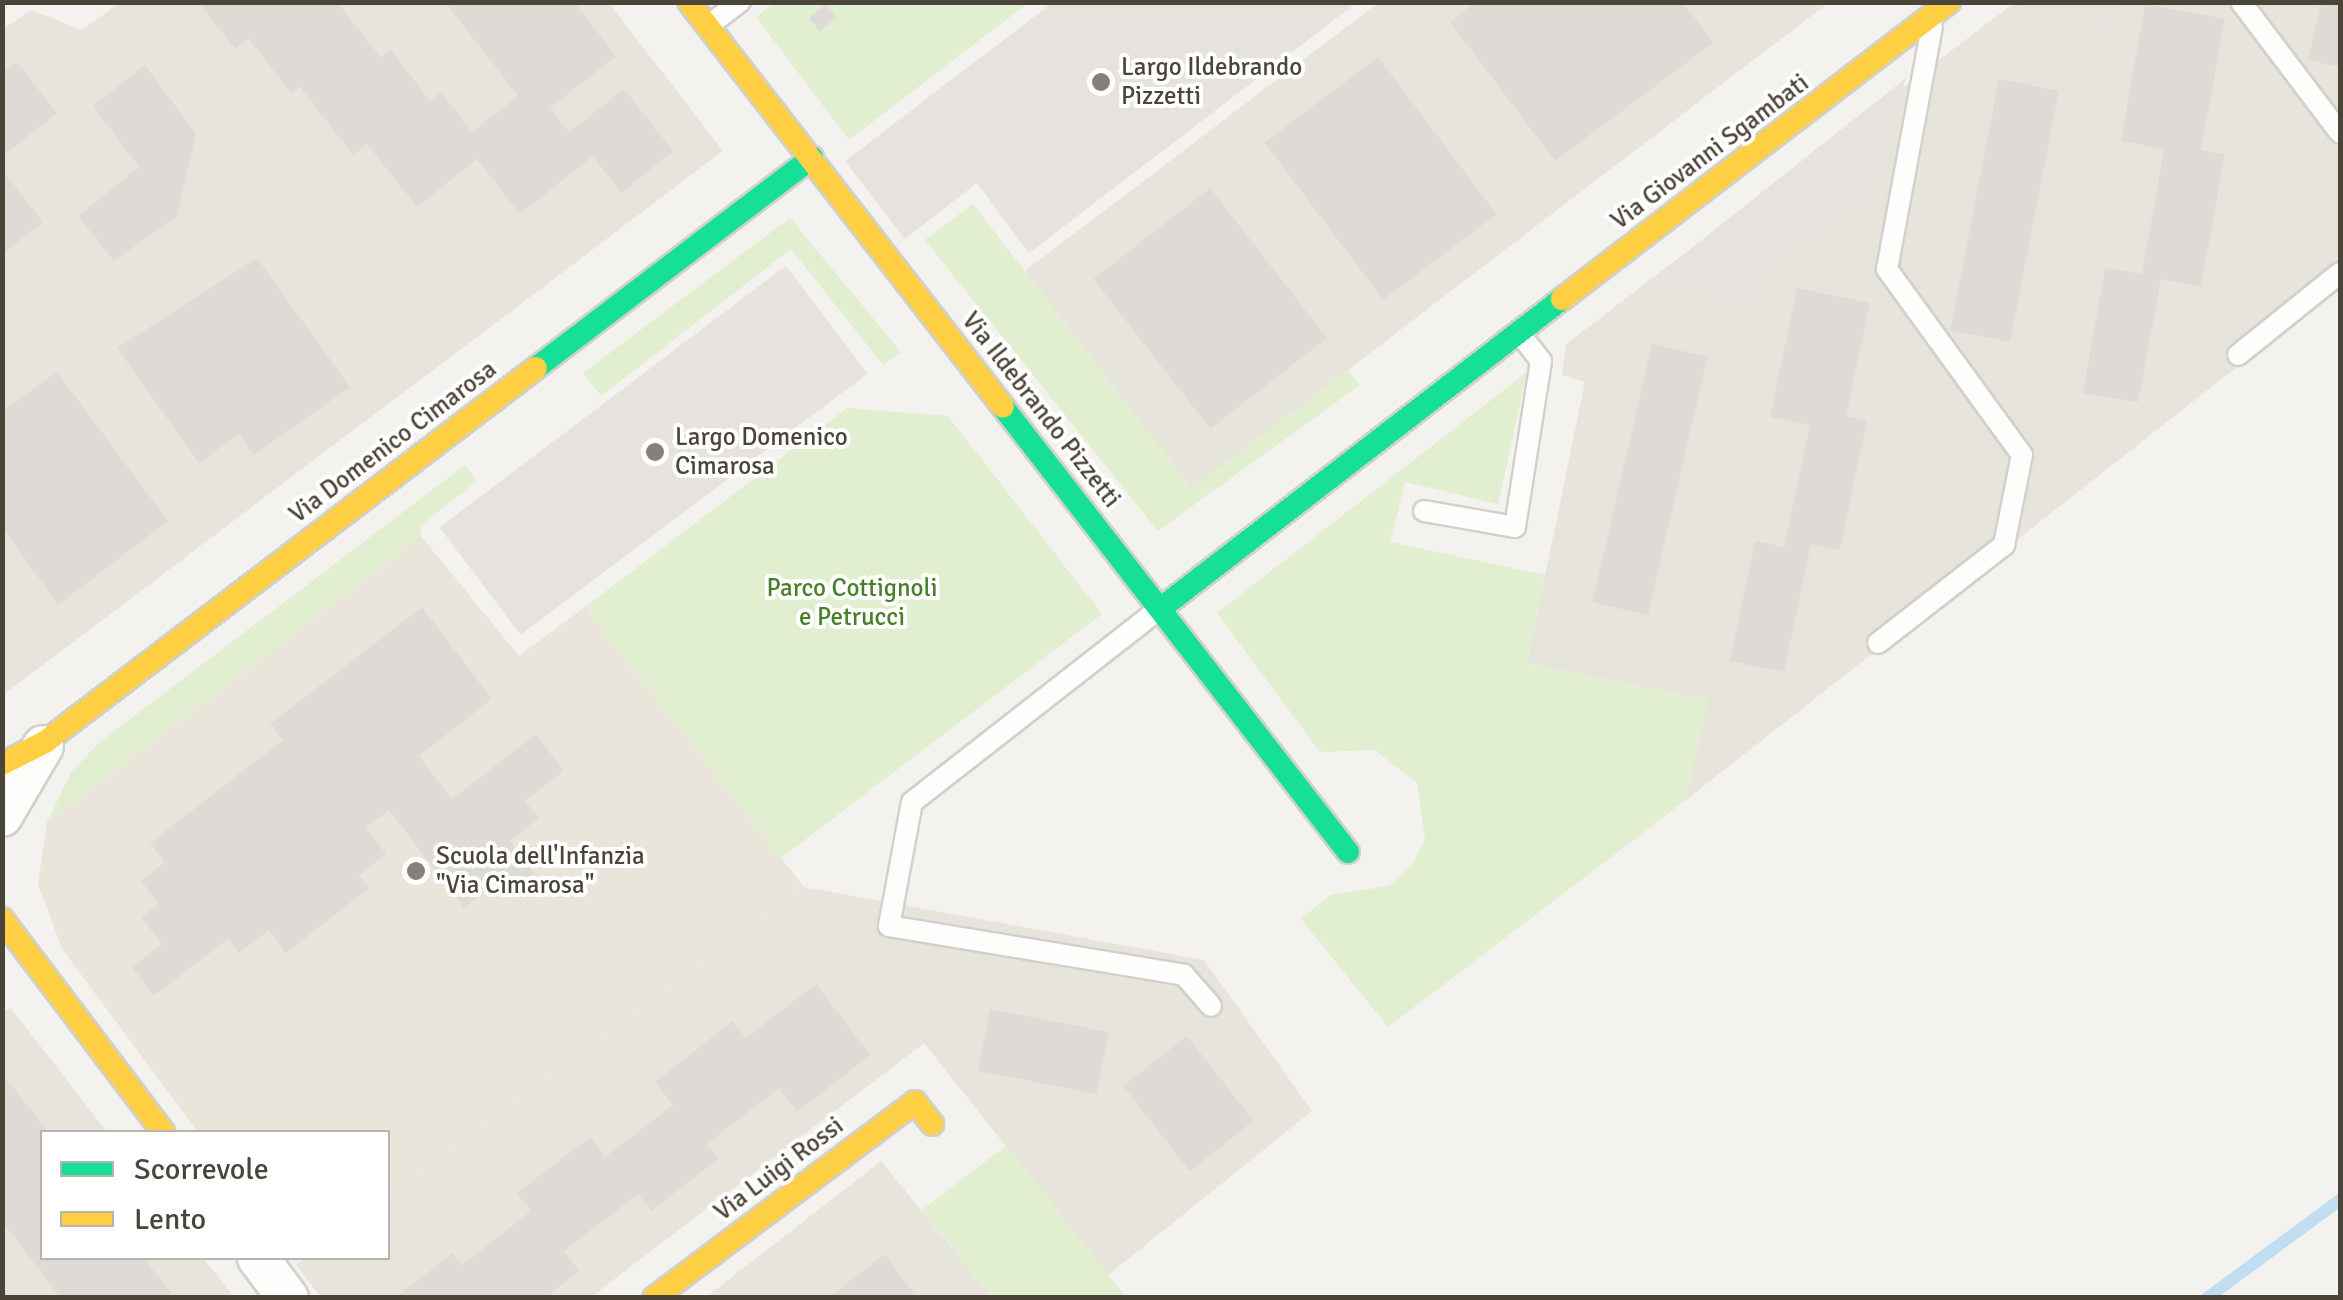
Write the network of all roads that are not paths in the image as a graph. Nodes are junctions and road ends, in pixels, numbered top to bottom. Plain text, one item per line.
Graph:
1 (689, 2) edge
2 (740, 2) edge
3 (2241, 2) edge
4 (1942, 8) edge
5 (708, 26) junction
6 (2340, 133) edge
7 (812, 158) junction
8 (2340, 273) edge
9 (1519, 332) junction
10 (2238, 356) dead end
11 (1424, 511) dead end
12 (1160, 608) junction
13 (1878, 643) dead end
14 (46, 742) junction
15 (2, 764) edge
16 (2, 816) edge
17 (1348, 852) dead end
18 (6, 918) edge
19 (1211, 1006) dead end
20 (932, 1124) dead end
21 (162, 1130) edge
22 (260, 1260) edge
23 (288, 1298) edge
24 (654, 1298) edge

1 - 5 street, Via Ildebrando Pizzetti
2 - 5 lane
3 - 6 lane
4 - 9 street, Via Giovanni Sgambati
4 - 13 lane, Via Giovanni Sgambati
5 - 7 street, Via Ildebrando Pizzetti
7 - 12 street, Via Ildebrando Pizzetti
7 - 14 street, Via Domenico Cimarosa
8 - 10 lane
9 - 11 lane
9 - 12 street, Via Giovanni Sgambati
12 - 17 street, Via Ildebrando Pizzetti
12 - 19 lane
14 - 15 street, Via Domenico Cimarosa
14 - 16 street
18 - 21 street
20 - 24 street, Via Luigi Rossi
22 - 23 street

